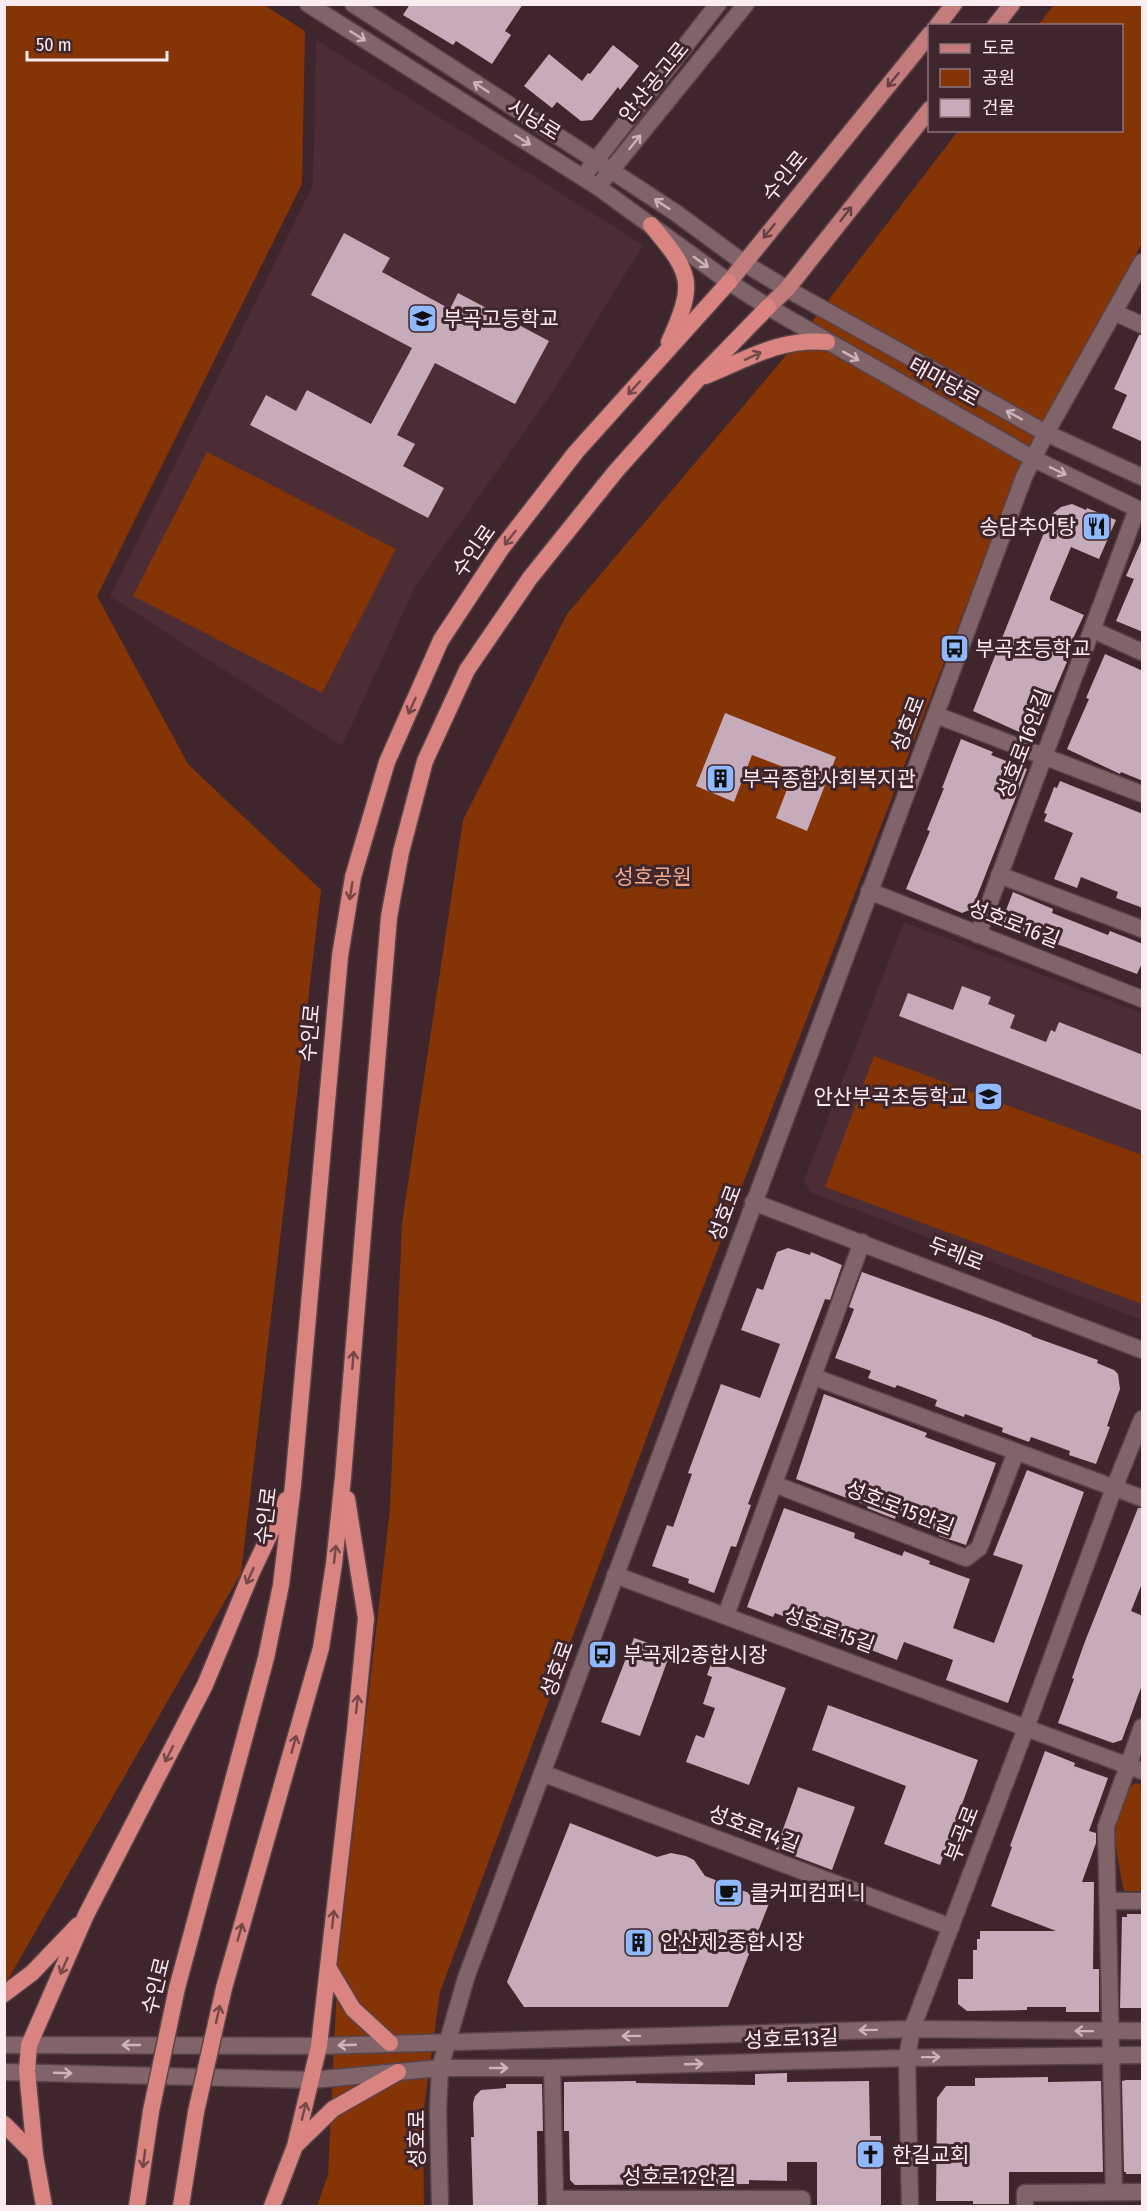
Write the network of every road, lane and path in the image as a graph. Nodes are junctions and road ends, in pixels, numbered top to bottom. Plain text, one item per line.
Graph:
1 (308, 4) edge
2 (353, 4) edge
3 (718, 4) edge
4 (746, 4) edge
5 (954, 4) edge
6 (1012, 4) edge
7 (939, 24) edge
8 (997, 24) edge
9 (928, 36) edge
10 (928, 112) edge
11 (595, 161) junction
12 (612, 171) junction
13 (582, 177) junction
14 (598, 187) junction
15 (651, 225) junction
16 (1143, 262) edge
17 (744, 263) junction
18 (729, 282) junction
19 (787, 289) junction
20 (768, 307) junction
21 (1114, 312) junction
22 (1143, 325) edge
23 (827, 342) junction
24 (662, 357) junction
25 (699, 378) junction
26 (1046, 433) junction
27 (1032, 458) junction
28 (1143, 477) edge
29 (1140, 510) edge
30 (1093, 630) junction
31 (1143, 652) edge
32 (936, 715) junction
33 (1043, 756) junction
34 (1143, 794) edge
35 (999, 875) junction
36 (869, 891) junction
37 (1143, 929) edge
38 (978, 935) junction
39 (1143, 999) edge
40 (753, 1202) junction
41 (862, 1242) junction
42 (1143, 1350) edge
43 (814, 1377) junction
44 (1143, 1419) edge
45 (1016, 1452) junction
46 (343, 1477) junction
47 (774, 1484) junction
48 (293, 1485) junction
49 (1114, 1488) junction
50 (1143, 1498) edge
51 (615, 1575) junction
52 (726, 1616) junction
53 (1143, 1727) edge
54 (1026, 1728) junction
55 (1135, 1769) edge
56 (542, 1773) junction
57 (1109, 1901) junction
58 (1143, 1901) edge
59 (86, 1915) junction
60 (951, 1927) junction
61 (328, 1967) junction
62 (4, 1994) edge
63 (912, 2029) junction
64 (1111, 2031) junction
65 (1143, 2031) edge
66 (447, 2041) junction
67 (390, 2043) junction
68 (4, 2045) edge
69 (29, 2045) junction
70 (319, 2046) junction
71 (1111, 2055) junction
72 (1143, 2055) edge
73 (907, 2058) junction
74 (440, 2068) junction
75 (552, 2068) junction
76 (4, 2072) edge
77 (27, 2072) junction
78 (398, 2072) junction
79 (312, 2080) junction
80 (4, 2124) edge
81 (295, 2146) junction
82 (35, 2155) junction
83 (1114, 2192) junction
84 (1143, 2192) edge
85 (555, 2203) edge
86 (44, 2206) edge
87 (137, 2206) edge
88 (181, 2206) edge
89 (272, 2206) edge
90 (440, 2206) edge
91 (802, 2206) edge
92 (910, 2206) edge
93 (1025, 2206) edge

1 -> 13 street, 시낭로
11 -> 2 street, 시낭로
3 - 11 street, 안산공고로
12 -> 4 street, 안산공고로
5 - 7 main road
6 - 8 main road
9 -> 17 main road, 수인로
19 -> 10 main road
11 - 12 street, 시낭로
11 - 13 street, 안산공고로
12 - 14 street, 안산공고로
17 -> 12 street, 시낭로
13 - 14 street, 시낭로
14 - 15 street, 시낭로
15 -> 18 street, 시낭로
15 - 24 highway
16 - 21 street, 성호로
17 - 18 main road, 수인로
17 - 19 street, 태마당로
18 - 20 street, 태마당로
18 - 24 highway, 수인로
19 - 20 main road
26 -> 19 street, 태마당로
20 - 23 street, 태마당로
20 - 25 highway
21 - 22 street
21 - 26 street, 성호로
25 -> 23 highway
23 -> 27 street, 태마당로
24 -> 48 highway, 수인로
46 -> 25 highway
26 - 27 street, 성호로
26 - 28 street, 태마당로
27 -> 29 street, 태마당로
27 - 32 street, 성호로
29 - 30 street, 성호로16안길
30 - 31 street
30 - 33 street, 성호로16안길
32 - 33 street
32 - 36 street, 성호로
33 - 34 street
33 - 35 street, 성호로16안길
35 - 37 street
35 - 38 street, 성호로16안길
36 - 38 street, 성호로16길
36 - 40 street, 성호로
38 - 39 street, 성호로16길
40 - 41 street, 두레로
40 - 51 street, 성호로
41 - 42 street, 두레로
41 - 43 street
43 - 45 street
43 - 47 street
44 - 49 street, 부곡로
45 - 47 street, 성호로15안길
45 - 49 street
61 -> 46 highway
88 -> 46 highway, bridge
47 - 52 street
48 -> 59 highway
48 -> 87 highway, 수인로, bridge
49 - 50 street
49 - 54 street, 부곡로
51 - 52 street, 성호로15길
51 - 56 street, 성호로
52 - 54 street, 성호로15길
53 - 55 street
54 - 55 street, 성호로15길
54 - 60 street, 부곡로
55 - 57 street
56 - 60 street, 성호로14길
56 - 66 street, 성호로
57 - 58 street
57 - 64 street
59 - 62 highway
59 -> 69 highway
60 - 63 street, 부곡로
61 - 67 highway
61 - 70 highway
64 -> 63 street, 성호로13길
63 -> 66 street, 성호로13길
63 - 73 street, 부곡로
64 - 65 street, 성호로13길
64 - 71 street
66 - 67 street, 성호로13길
66 - 74 street, 성호로
67 -> 70 street, 성호로13길
68 - 69 street, 성호로13길
70 -> 69 street, 성호로13길
69 - 77 highway
70 - 79 highway
71 - 72 street, 성호로13길
73 -> 71 street, 성호로13길
71 - 83 street
75 -> 73 street, 성호로13길
73 - 92 street, 부곡로
74 -> 75 street, 성호로13길
74 - 78 street, 성호로13길
74 - 90 street, 성호로
75 - 85 street
76 - 77 street, 성호로13길
77 -> 79 street, 성호로13길
77 - 82 highway
78 - 79 street, 성호로13길
78 - 81 highway
81 -> 79 highway
80 - 82 highway
81 - 89 highway
82 - 86 highway
83 - 84 street
83 - 93 street
85 - 91 street, 성호로12안길

